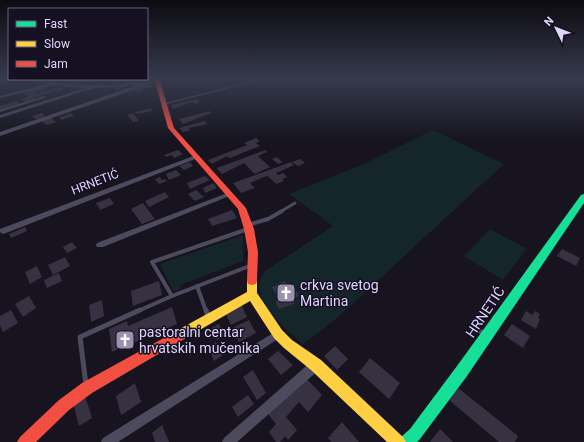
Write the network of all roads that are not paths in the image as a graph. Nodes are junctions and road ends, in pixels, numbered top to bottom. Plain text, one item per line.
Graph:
1 (39, 99) edge
2 (58, 99) edge
3 (103, 99) edge
4 (161, 99) edge
5 (184, 99) edge
6 (163, 104) junction
7 (0, 111) edge
8 (0, 118) edge
9 (0, 134) edge
10 (196, 157) junction
11 (230, 194) junction
12 (584, 197) edge
13 (296, 203) dead end
14 (248, 227) junction
15 (3, 231) dead end
16 (100, 246) dead end
17 (254, 265) junction
18 (197, 286) junction
19 (252, 294) junction
20 (172, 296) junction
21 (208, 318) junction
22 (473, 326) dead end
23 (278, 334) junction
24 (487, 336) junction
25 (316, 365) junction
26 (86, 388) junction
27 (24, 442) edge
28 (107, 442) edge
29 (228, 442) edge
30 (398, 442) edge
31 (406, 442) edge

1 - 7 lane
2 - 8 street
3 - 9 street
4 - 6 street
5 - 6 street
6 - 10 street
10 - 11 street
10 - 15 street, HRNETIĆ
11 - 14 street
11 - 16 street
12 - 24 street, HRNETIĆ
13 - 14 lane
14 - 17 street
14 - 20 lane
17 - 18 lane
17 - 19 street
18 - 20 lane
18 - 21 lane
19 - 21 street
19 - 23 street
20 - 26 lane
21 - 26 street
22 - 24 lane
23 - 25 street
23 - 28 street
24 - 31 street, HRNETIĆ
25 - 29 street
25 - 30 street
26 - 27 street

